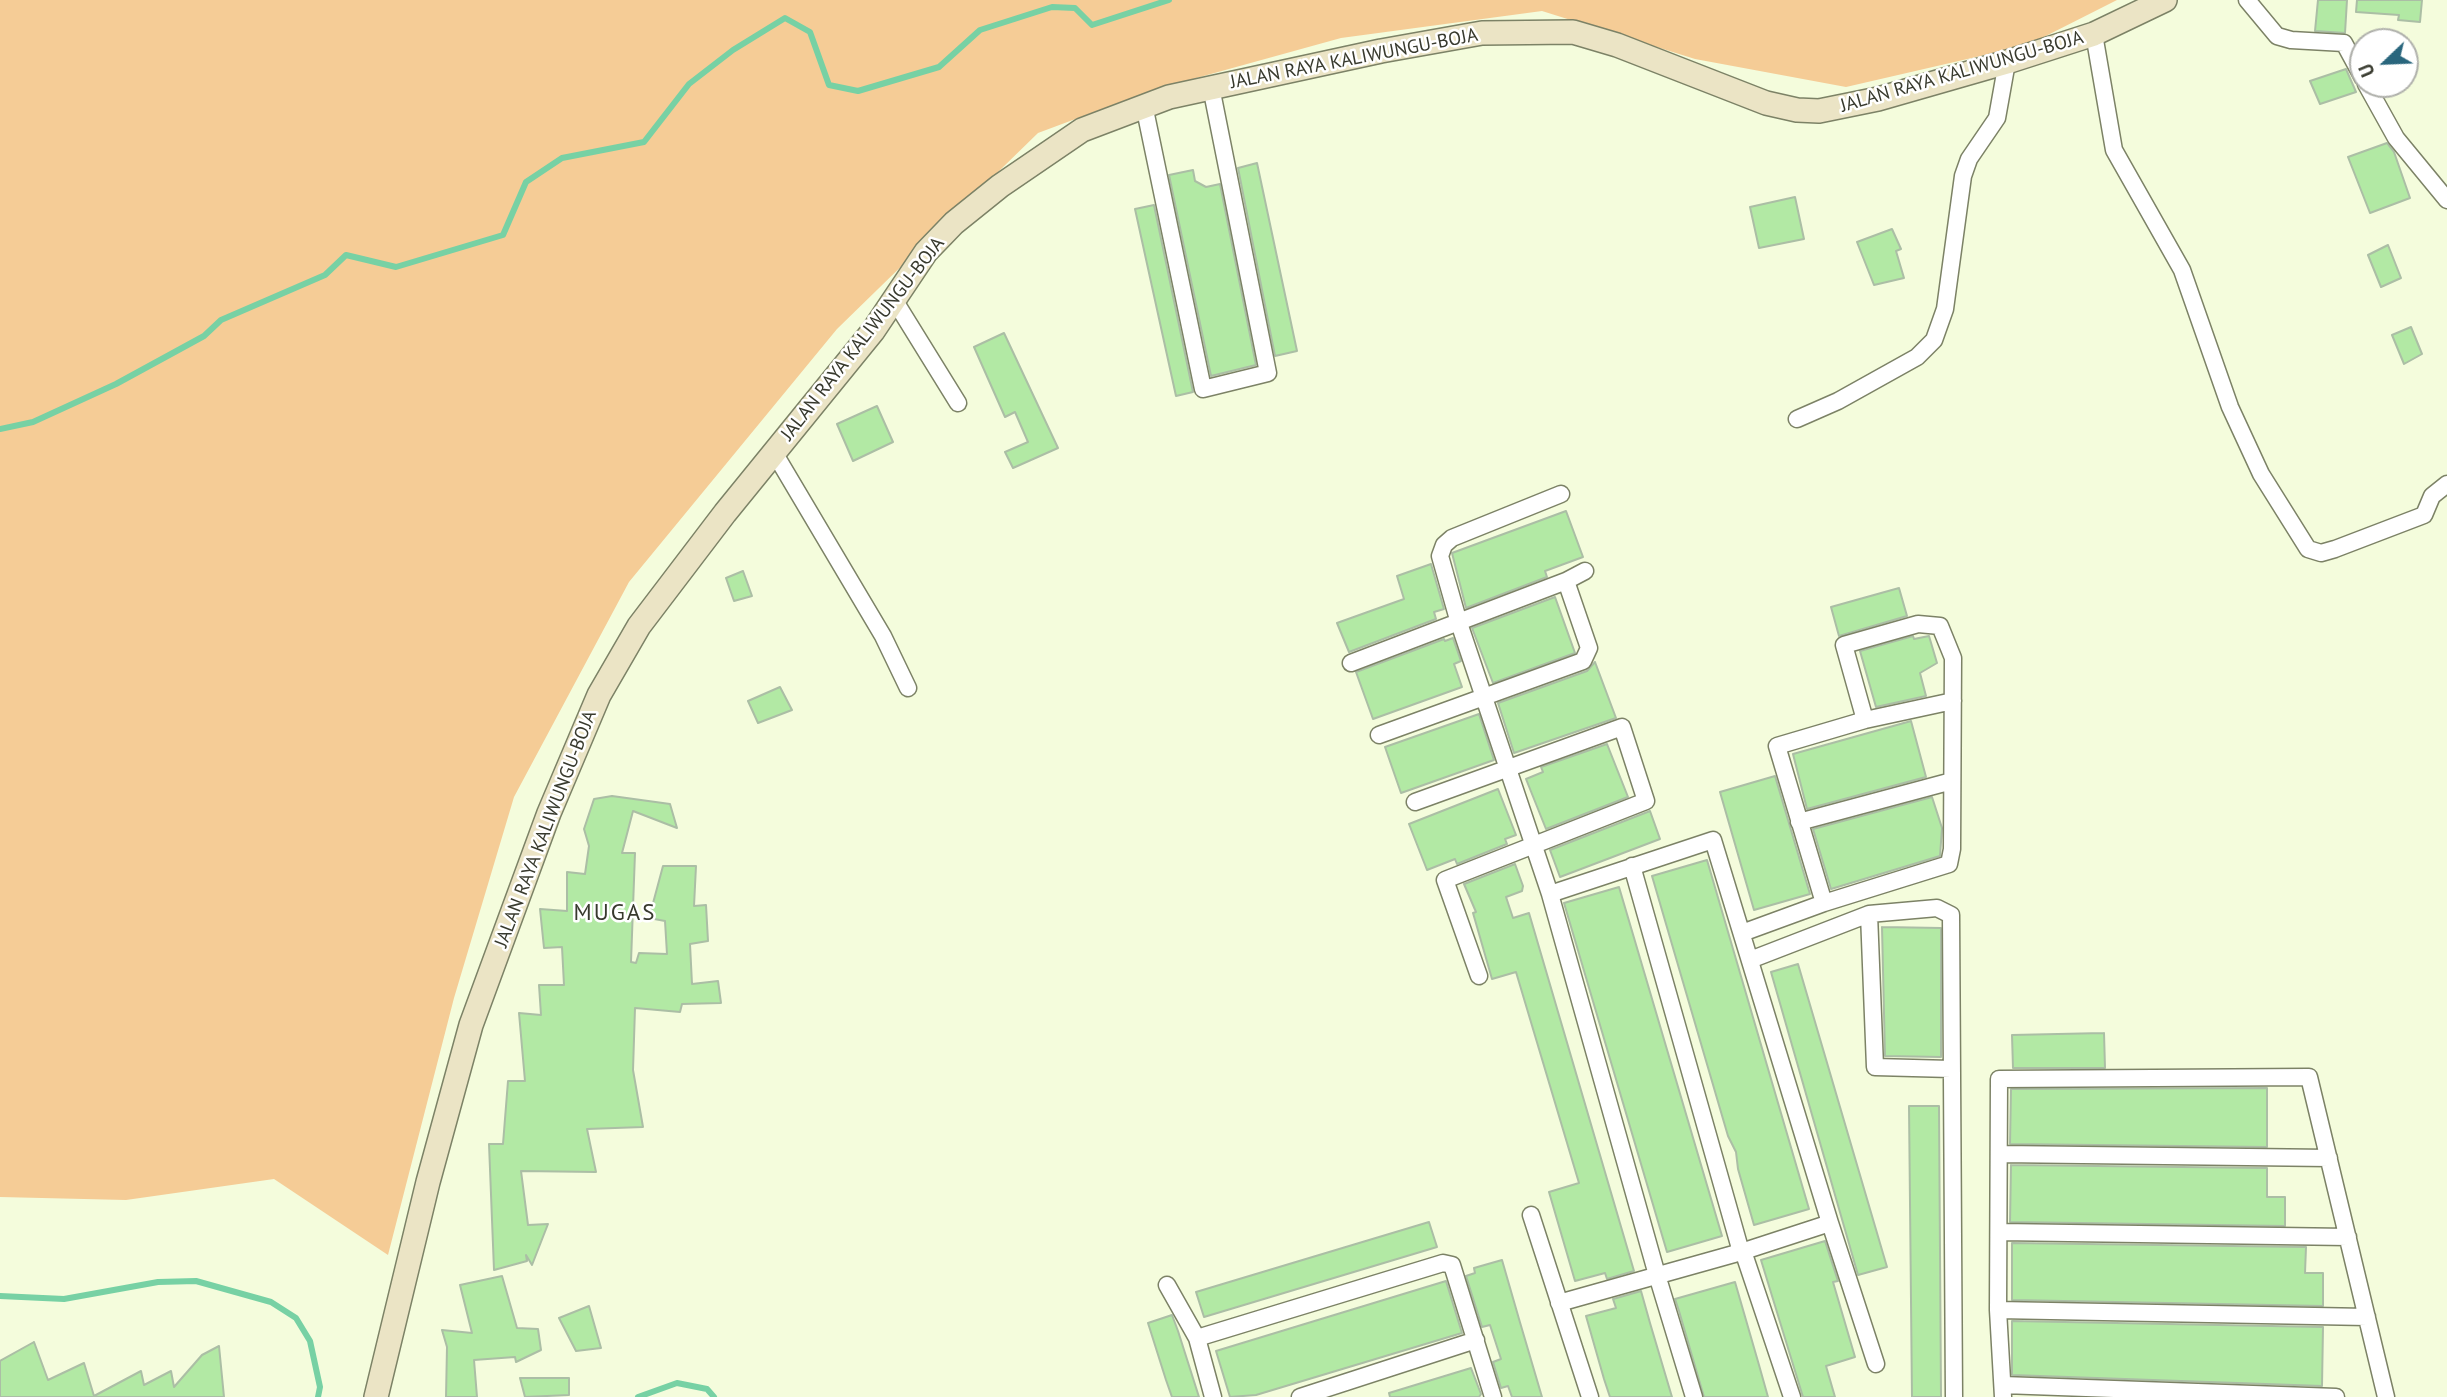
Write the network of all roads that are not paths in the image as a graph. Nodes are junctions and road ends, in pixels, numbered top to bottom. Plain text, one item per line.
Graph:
1 (2165, 0) edge
2 (2247, 0) edge
3 (2094, 34) junction
4 (2349, 52) edge
5 (2007, 62) junction
6 (1211, 87) junction
7 (2374, 98) edge
8 (1144, 105) junction
9 (2447, 200) edge
10 (893, 298) junction
11 (958, 402) dead end
12 (1797, 419) dead end
13 (775, 453) junction
14 (2447, 484) edge
15 (1561, 494) dead end
16 (1585, 572) dead end
17 (1566, 581) junction
18 (1459, 623) junction
19 (1351, 663) dead end
20 (908, 688) dead end
21 (1485, 696) junction
22 (1953, 701) junction
23 (1865, 720) junction
24 (1379, 735) dead end
25 (1509, 766) junction
26 (1952, 781) junction
27 (1415, 802) dead end
28 (1799, 822) junction
29 (1535, 845) junction
30 (1632, 866) junction
31 (1550, 894) junction
32 (1824, 903) junction
33 (1869, 914) junction
34 (1742, 933) junction
35 (1750, 960) junction
36 (1479, 976) dead end
37 (1951, 1069) junction
38 (2001, 1154) junction
39 (2329, 1158) junction
40 (1531, 1215) dead end
41 (1830, 1223) junction
42 (2000, 1232) junction
43 (2348, 1237) junction
44 (1742, 1252) junction
45 (1657, 1275) junction
46 (1167, 1285) dead end
47 (1559, 1303) junction
48 (1998, 1310) junction
49 (2367, 1317) junction
50 (1197, 1338) junction
51 (1476, 1340) junction
52 (1876, 1364) dead end
53 (2003, 1391) edge
54 (376, 1397) edge
55 (1213, 1397) edge
56 (1300, 1397) edge
57 (1493, 1397) edge
58 (1590, 1397) edge
59 (1694, 1397) edge
60 (1792, 1397) edge
61 (1954, 1397) edge
62 (2336, 1397) edge
63 (2386, 1397) edge

1 - 3 main road, JALAN RAYA KALIWUNGU-BOJA
2 - 4 street
3 - 5 main road, JALAN RAYA KALIWUNGU-BOJA
3 - 14 street
5 - 6 main road, JALAN RAYA KALIWUNGU-BOJA
5 - 12 street
6 - 8 main road, JALAN RAYA KALIWUNGU-BOJA
6 - 8 street
7 - 9 street
8 - 10 main road, JALAN RAYA KALIWUNGU-BOJA
10 - 11 street
10 - 13 main road, JALAN RAYA KALIWUNGU-BOJA
13 - 20 street
13 - 54 main road, JALAN RAYA KALIWUNGU-BOJA
15 - 18 street
16 - 17 street
17 - 18 street
17 - 21 street
18 - 19 street
18 - 21 street
21 - 24 street
21 - 25 street
22 - 23 street
22 - 23 street
22 - 26 street
23 - 28 street
25 - 27 street
25 - 29 street
25 - 29 street
26 - 28 street
26 - 32 street
28 - 32 street
29 - 31 street
29 - 36 street
30 - 31 street
30 - 34 street
30 - 44 street
31 - 45 street
32 - 34 street
33 - 35 street
33 - 37 street
33 - 37 street
34 - 35 street
35 - 41 street
37 - 61 street
38 - 39 street
38 - 39 street
38 - 42 street
39 - 43 street
40 - 47 street
41 - 44 street
41 - 52 street
42 - 43 street
42 - 48 street
43 - 49 street
44 - 45 street
44 - 60 street
45 - 47 street
45 - 59 street
46 - 50 street
47 - 58 street
48 - 49 street
48 - 53 street
49 - 63 street
50 - 51 street
50 - 55 street
51 - 56 street
51 - 57 street
53 - 62 street

